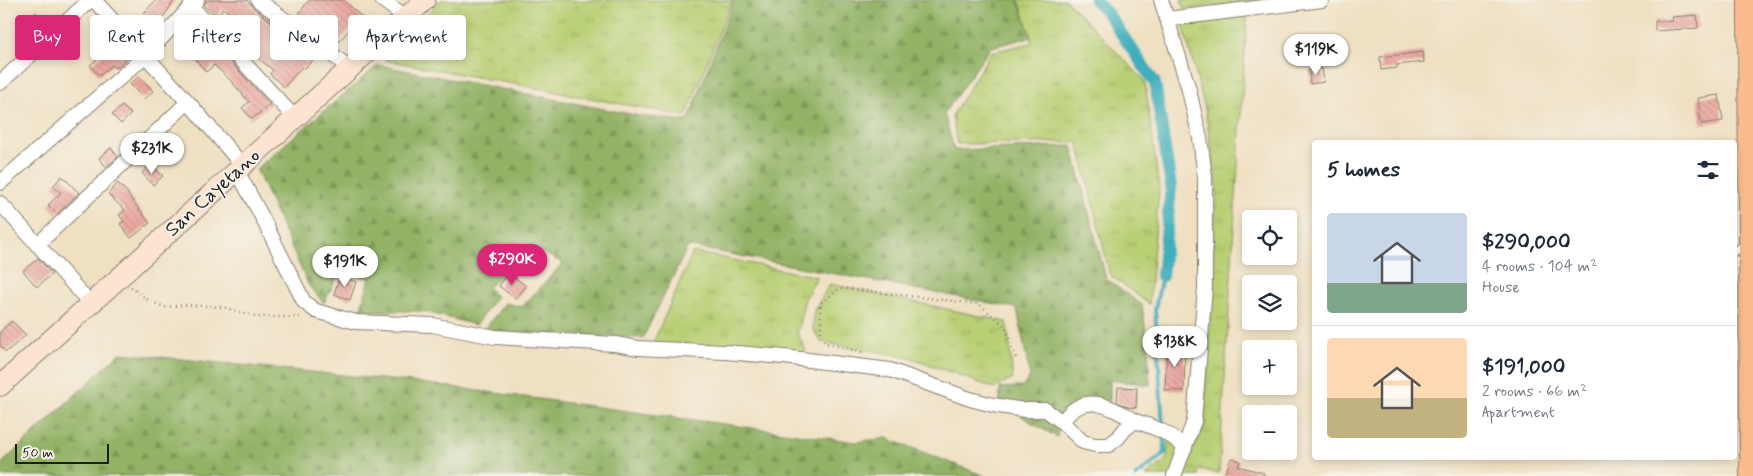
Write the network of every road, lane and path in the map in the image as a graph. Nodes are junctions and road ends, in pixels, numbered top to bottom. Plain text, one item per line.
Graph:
1 (92, 0) edge
2 (258, 0) edge
3 (382, 0) edge
4 (425, 0) edge
5 (1162, 0) edge
6 (1322, 0) edge
7 (1749, 0) edge
8 (1297, 2) edge
9 (194, 3) edge
10 (106, 15) edge
11 (402, 15) edge
12 (409, 15) edge
13 (1167, 19) junction
14 (164, 35) edge
15 (140, 60) edge
16 (149, 60) edge
17 (359, 60) edge
18 (350, 68) junction
19 (0, 83) edge
20 (188, 102) junction
21 (295, 118) junction
22 (1742, 157) edge
23 (240, 169) junction
24 (0, 183) edge
25 (0, 203) edge
26 (1742, 203) edge
27 (37, 245) junction
28 (1742, 246) edge
29 (131, 286) dead end
30 (90, 303) junction
31 (304, 317) dead end
32 (870, 354) dead end
33 (1016, 358) dead end
34 (3, 377) edge
35 (1135, 421) junction
36 (1062, 422) junction
37 (1185, 448) junction
38 (1174, 476) edge
39 (1751, 476) edge

1 - 10 street
1 - 19 street
2 - 18 street
3 - 11 street
4 - 12 main road, San Cayetano
5 - 13 street
6 - 8 street
7 - 22 main road
8 - 13 street
9 - 14 street
9 - 21 street
13 - 37 street
15 - 24 street
16 - 20 street
17 - 18 main road, San Cayetano
18 - 21 main road, San Cayetano
20 - 23 street
20 - 27 street
21 - 23 main road, San Cayetano
22 - 26 main road
23 - 30 main road, San Cayetano
23 - 36 street
25 - 27 street
26 - 28 main road
27 - 30 street
28 - 39 main road
29 - 31 path
30 - 34 main road, San Cayetano
32 - 33 path
35 - 36 street
35 - 36 street
35 - 37 street
37 - 38 street

